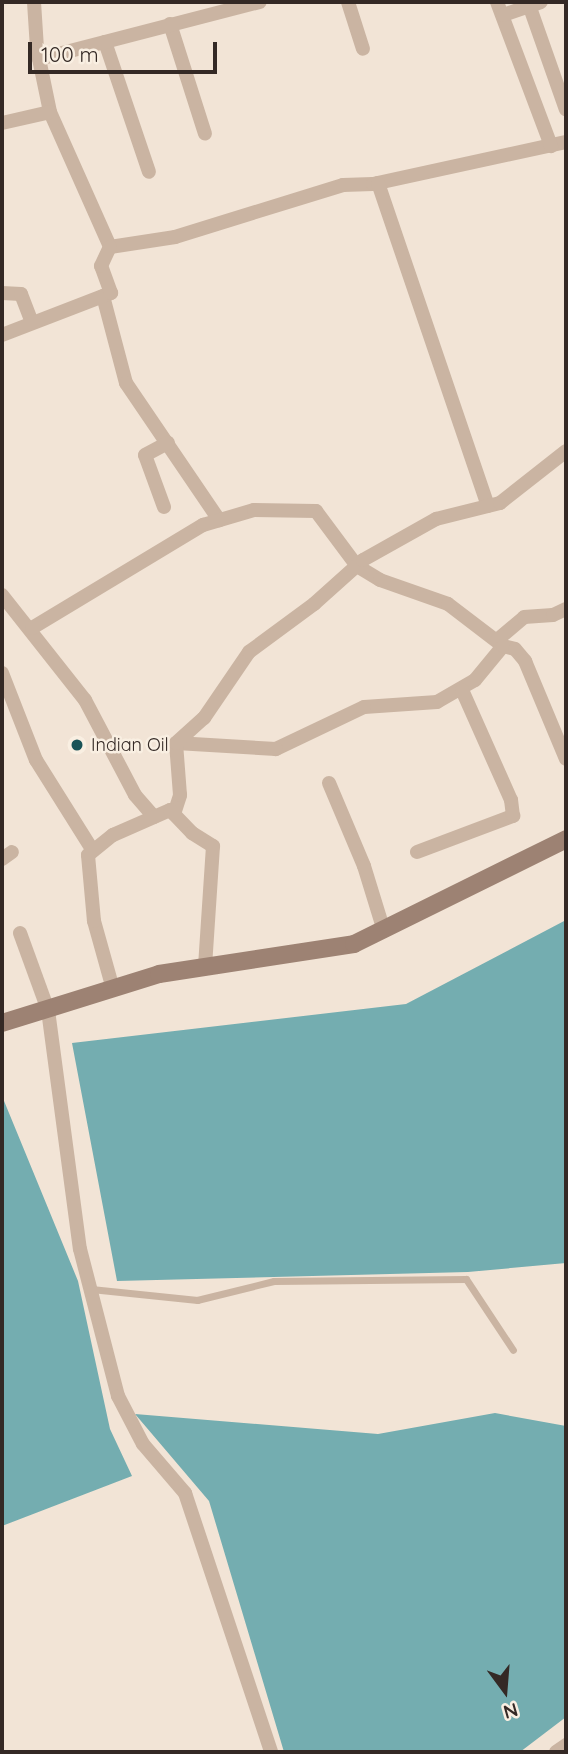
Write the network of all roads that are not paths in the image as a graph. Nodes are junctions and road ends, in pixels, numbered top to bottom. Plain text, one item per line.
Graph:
1 (34, 2) edge
2 (260, 2) edge
3 (348, 2) edge
4 (533, 3) edge
5 (500, 8) edge
6 (170, 24) junction
7 (105, 42) junction
8 (363, 49) dead end
9 (39, 59) junction
10 (566, 110) edge
11 (50, 112) junction
12 (2, 123) edge
13 (205, 134) dead end
14 (566, 142) edge
15 (551, 146) junction
16 (149, 172) dead end
17 (378, 183) junction
18 (110, 247) junction
19 (2, 293) edge
20 (103, 296) junction
21 (32, 322) junction
22 (2, 335) edge
23 (168, 443) junction
24 (566, 450) edge
25 (488, 506) junction
26 (164, 507) dead end
27 (219, 520) junction
28 (357, 566) junction
29 (2, 595) edge
30 (566, 609) edge
31 (32, 628) junction
32 (500, 643) junction
33 (2, 673) edge
34 (462, 690) junction
35 (176, 743) junction
36 (565, 752) edge
37 (329, 783) dead end
38 (174, 814) junction
39 (154, 817) junction
40 (566, 839) edge
41 (93, 851) junction
42 (417, 852) dead end
43 (384, 931) junction
44 (20, 933) dead end
45 (205, 968) junction
46 (113, 989) junction
47 (48, 1010) junction
48 (2, 1023) edge
49 (91, 1289) junction
50 (513, 1350) dead end
51 (566, 1745) edge
52 (271, 1752) edge
53 (556, 1752) edge

1 - 9 street
2 - 6 street
3 - 8 street
4 - 5 street
4 - 10 street
5 - 15 street
6 - 7 street
6 - 13 street
7 - 9 street
7 - 16 street
9 - 11 street
11 - 12 street
11 - 18 street
14 - 15 street
15 - 17 street
17 - 18 street
17 - 25 street
18 - 20 street
19 - 21 street
20 - 21 street
20 - 23 street
21 - 22 street
23 - 26 street
23 - 27 street
24 - 25 street
25 - 28 street
27 - 28 street
27 - 31 street
28 - 32 street
28 - 35 street
29 - 31 street
30 - 32 street
31 - 39 street
32 - 34 street
32 - 36 street
33 - 41 street
34 - 35 street
34 - 42 street
35 - 38 street
37 - 43 street
38 - 39 street
38 - 45 street
39 - 41 street
40 - 43 street
41 - 46 street
43 - 45 street
44 - 47 street
45 - 46 street
46 - 47 street
47 - 48 street
47 - 49 street
49 - 50 lane
49 - 52 street
51 - 53 street

